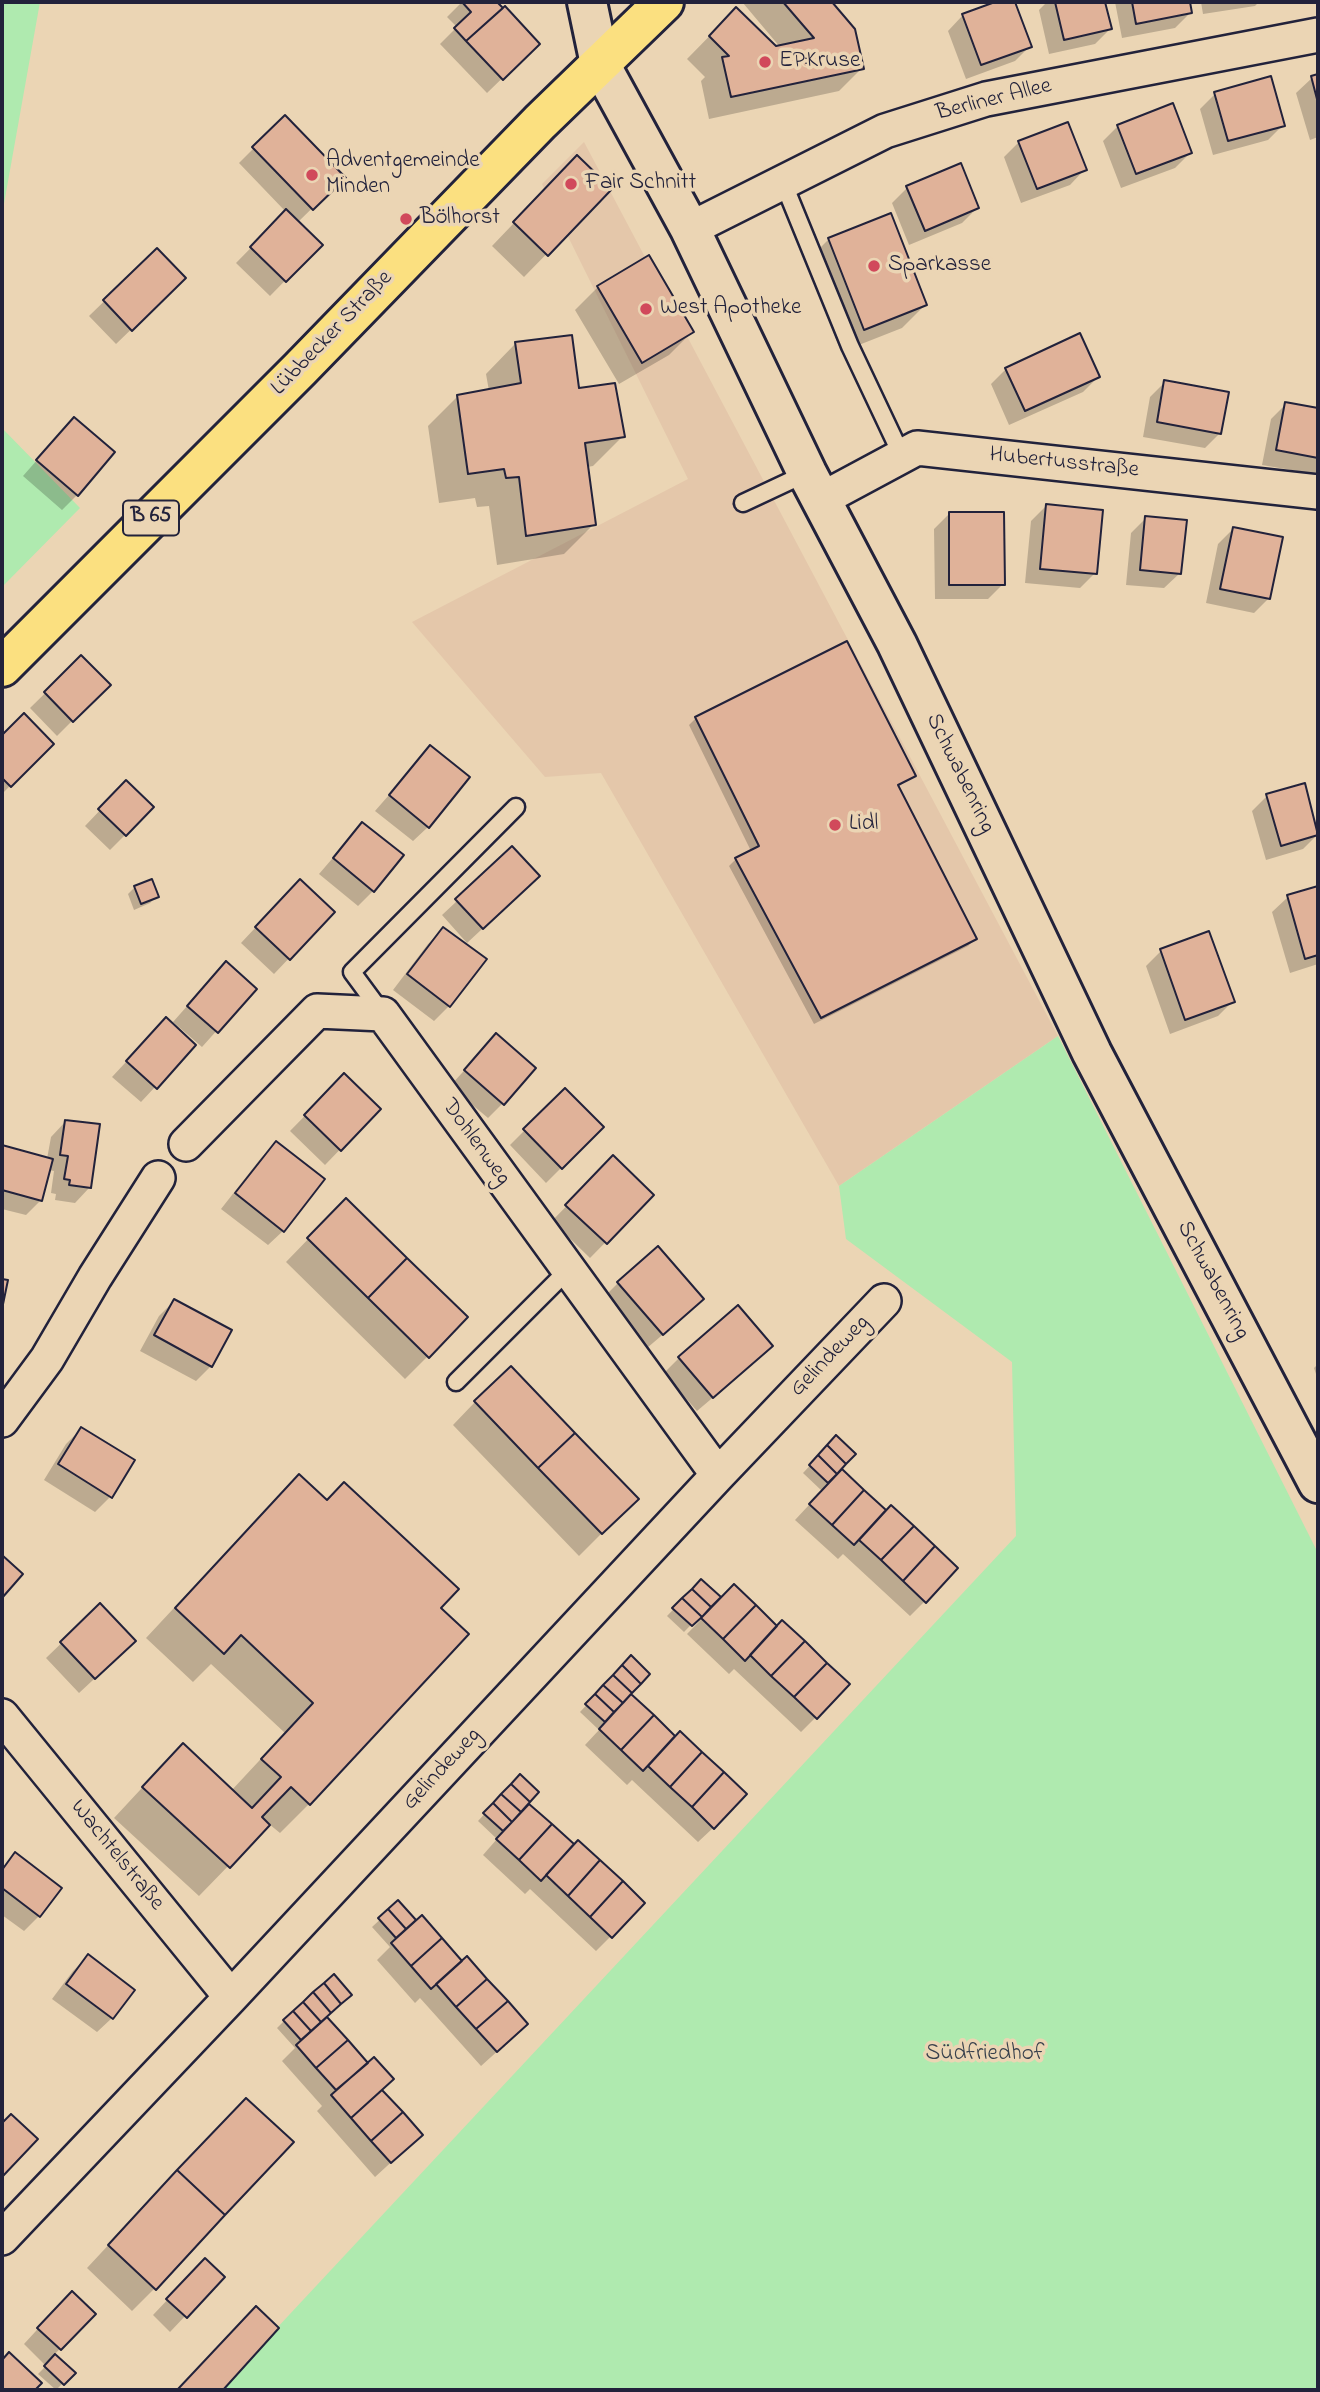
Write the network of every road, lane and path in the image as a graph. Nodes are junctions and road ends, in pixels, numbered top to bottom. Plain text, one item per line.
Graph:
1 (587, 2) edge
2 (664, 2) edge
3 (1318, 35) edge
4 (600, 64) junction
5 (783, 182) junction
6 (690, 229) junction
7 (902, 456) junction
8 (814, 486) junction
9 (1318, 496) edge
10 (743, 503) dead end
11 (2, 667) edge
12 (516, 807) dead end
13 (383, 1014) junction
14 (186, 1144) dead end
15 (159, 1178) dead end
16 (568, 1270) junction
17 (884, 1301) dead end
18 (456, 1382) dead end
19 (2, 1420) edge
20 (718, 1475) junction
21 (1318, 1483) edge
22 (2, 1716) edge
23 (231, 1997) junction
24 (2, 2238) edge

1 - 4 street, Schwabenring
2 - 4 main road, Lübbecker Straße / B 65
3 - 5 street, Berliner Allee
4 - 6 street, Schwabenring
4 - 11 main road, Lübbecker Straße / B 65
5 - 6 street, Berliner Allee
5 - 7 lane
6 - 8 street, Schwabenring
7 - 8 street, Hubertusstraße
7 - 9 street, Hubertusstraße
8 - 10 lane
8 - 21 street, Schwabenring
12 - 13 lane
13 - 14 street
13 - 16 street, Dohlenweg
15 - 19 street
16 - 18 lane
16 - 20 street, Dohlenweg
17 - 20 street, Gelindeweg
20 - 23 street, Gelindeweg
22 - 23 street, Wachtelstraße
23 - 24 street, Gelindeweg

